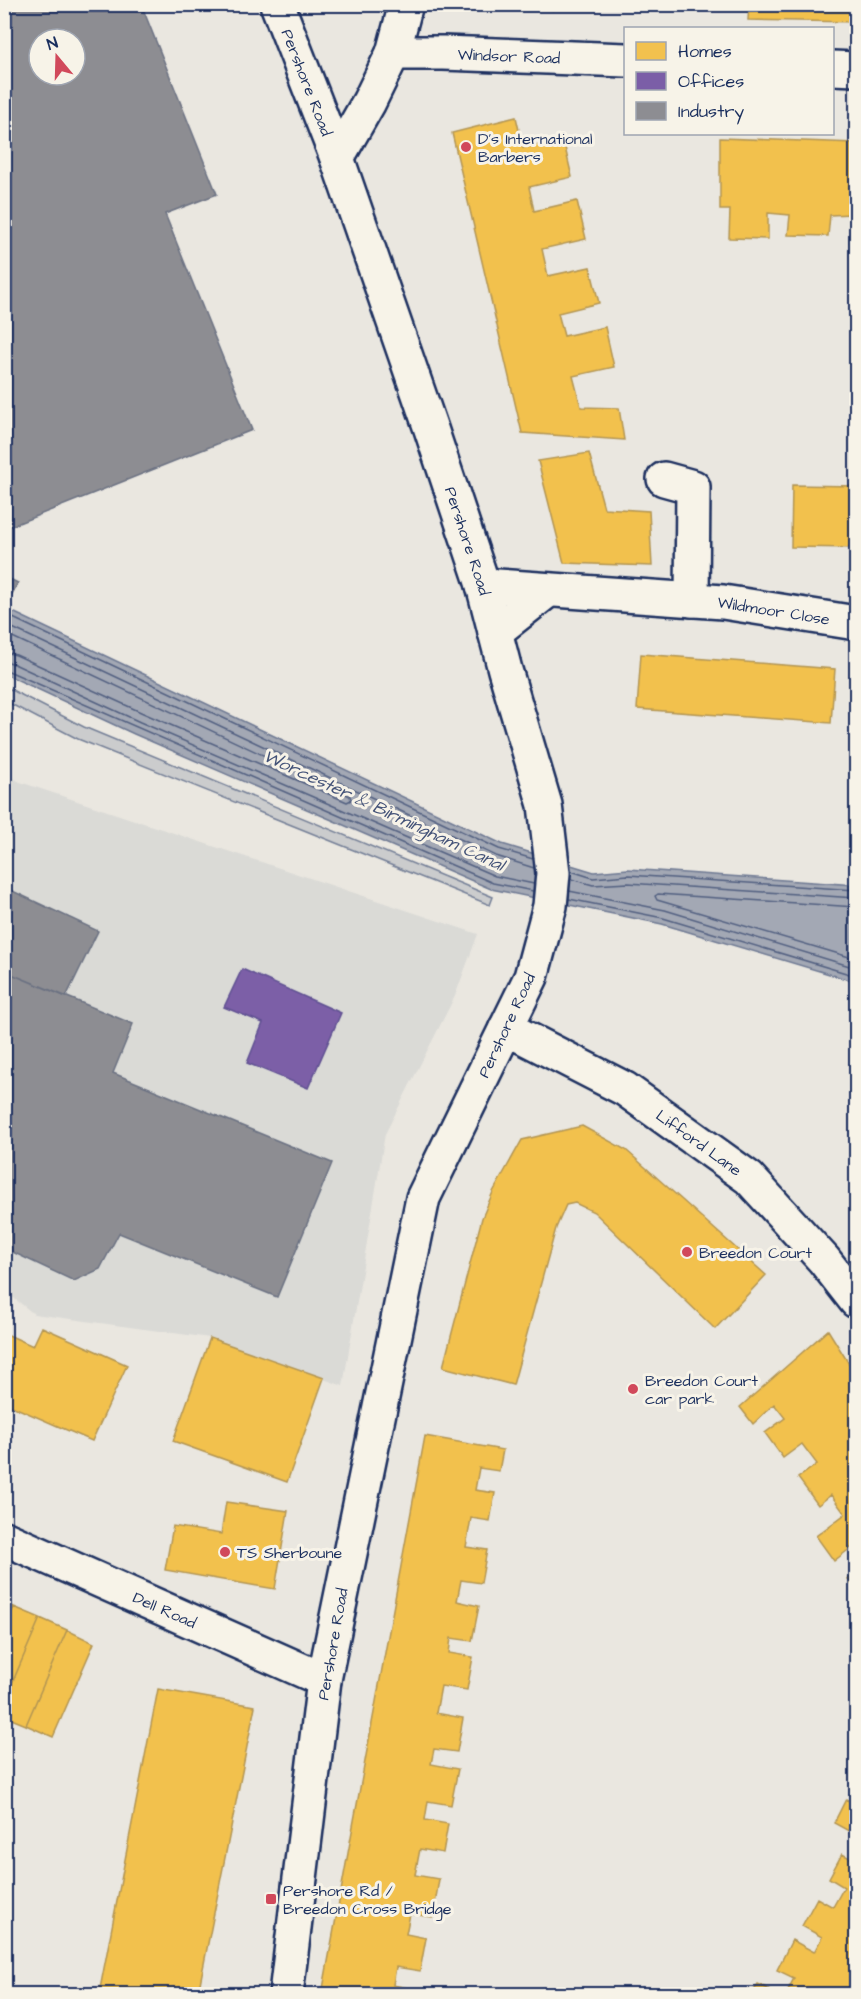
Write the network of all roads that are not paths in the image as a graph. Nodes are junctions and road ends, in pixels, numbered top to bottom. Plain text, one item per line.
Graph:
1 (278, 4) edge
2 (406, 4) edge
3 (393, 53) junction
4 (624, 60) edge
5 (834, 68) edge
6 (856, 69) edge
7 (337, 158) junction
8 (664, 479) dead end
9 (483, 585) junction
10 (547, 591) junction
11 (692, 600) junction
12 (856, 623) edge
13 (495, 632) junction
14 (506, 1028) junction
15 (856, 1301) edge
16 (4, 1538) edge
17 (324, 1680) junction
18 (286, 1995) edge

1 - 7 main road, Pershore Road
2 - 3 main road
3 - 4 main road, Windsor Road
3 - 7 main road
5 - 6 main road
7 - 9 main road, Pershore Road
8 - 11 main road
9 - 10 main road, Wildmoor Close
9 - 13 main road, Pershore Road
10 - 11 main road, Wildmoor Close
10 - 13 main road
11 - 12 main road, Wildmoor Close
13 - 14 main road, Pershore Road
14 - 15 main road, Lifford Lane
14 - 17 main road, Pershore Road
16 - 17 main road, Dell Road
17 - 18 main road, Pershore Road

